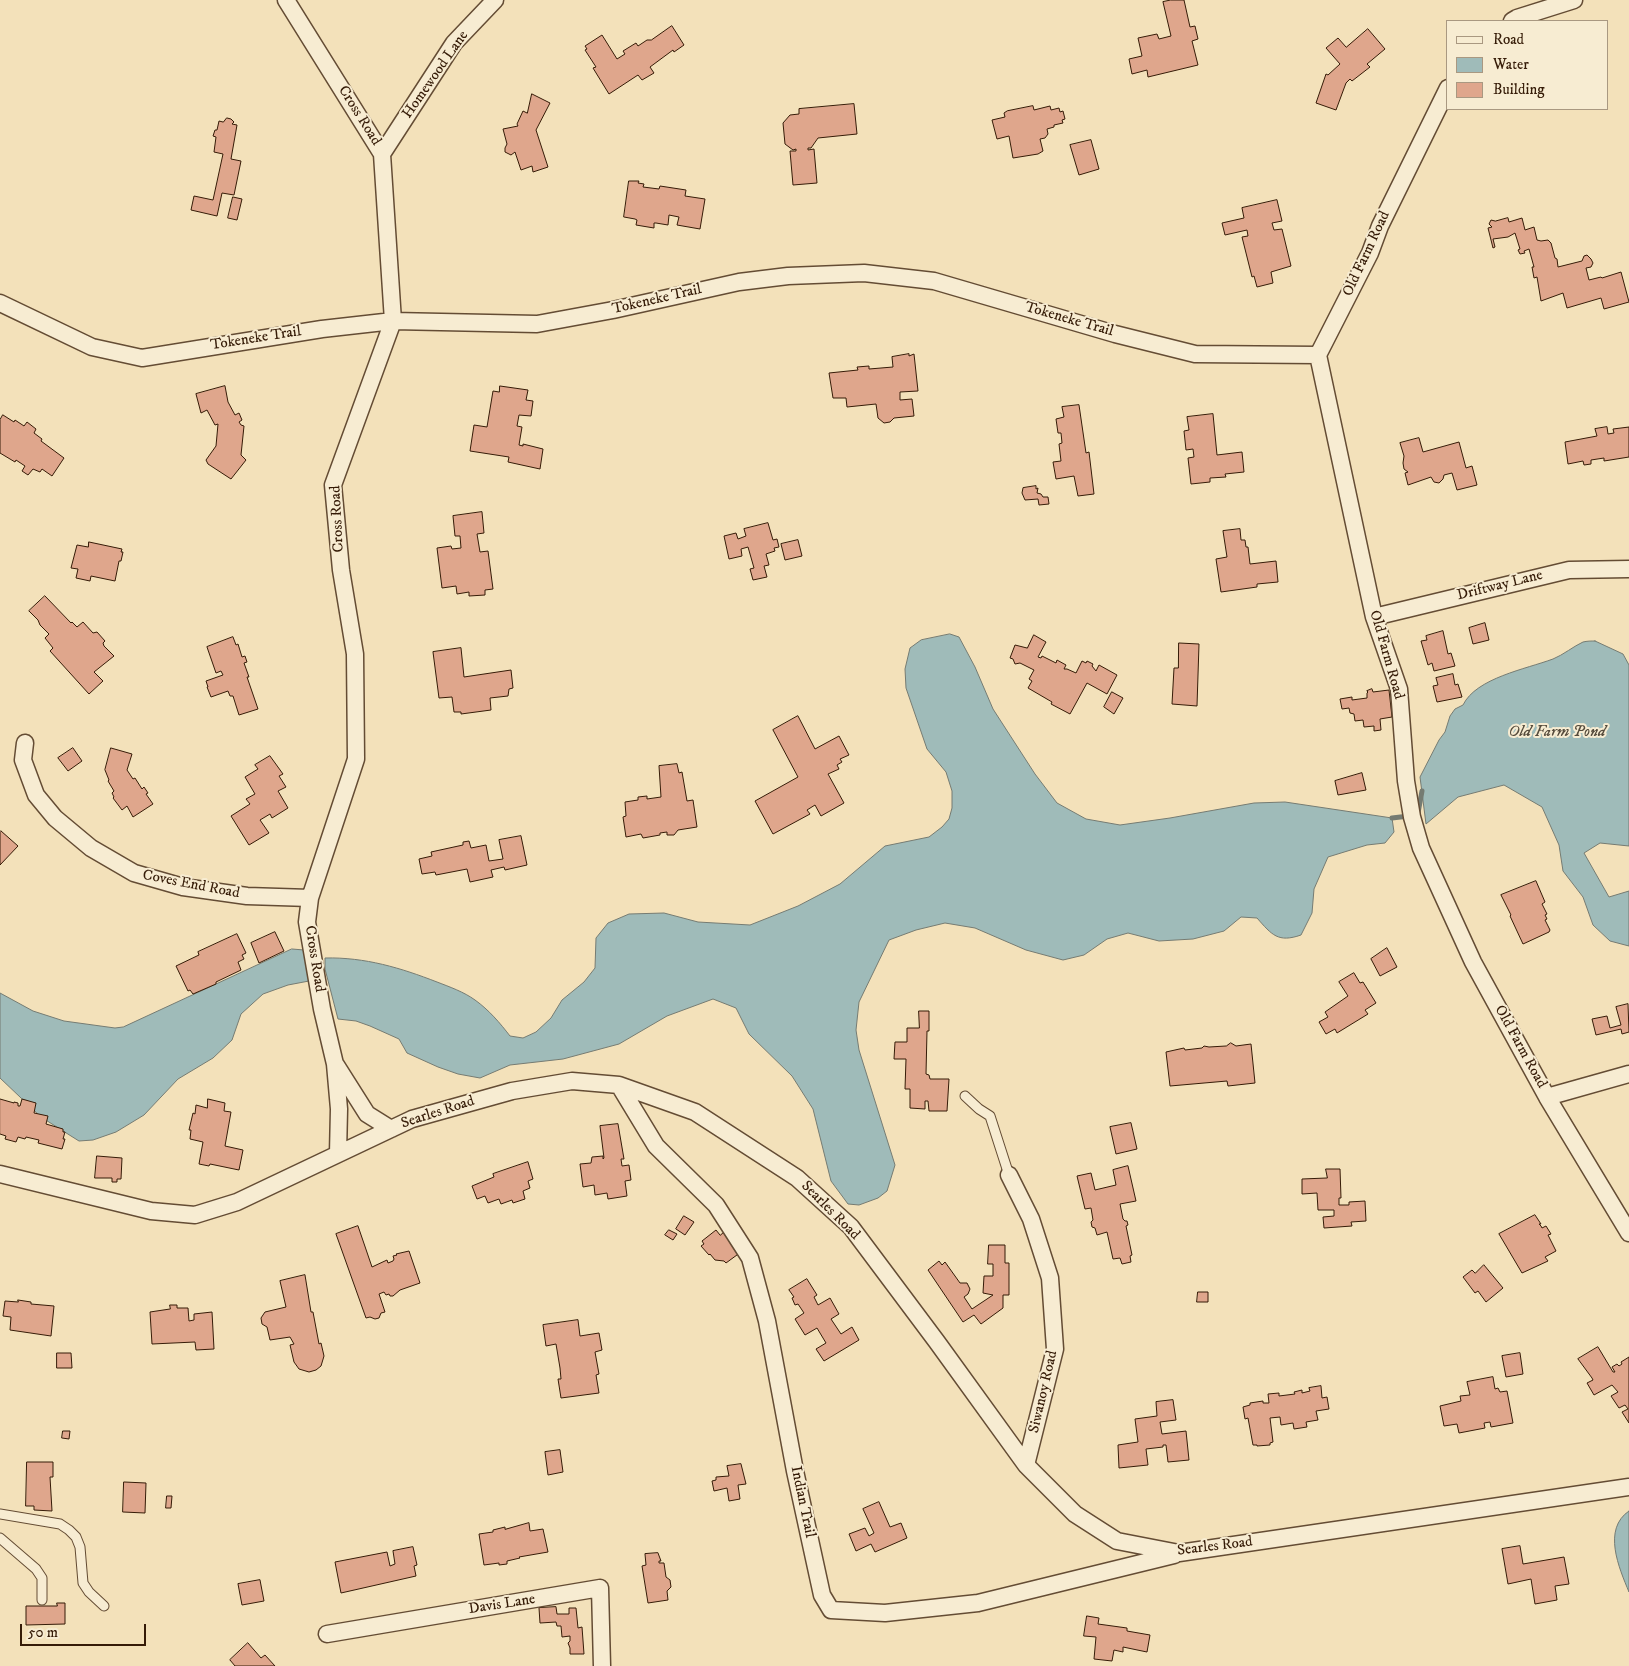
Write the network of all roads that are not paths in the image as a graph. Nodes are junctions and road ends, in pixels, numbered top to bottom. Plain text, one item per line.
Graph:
1 (286, 0) edge
2 (495, 0) edge
3 (1574, 0) edge
4 (1513, 20) edge
5 (1446, 92) edge
6 (382, 154) junction
7 (0, 303) edge
8 (393, 321) junction
9 (1318, 355) junction
10 (1629, 568) edge
11 (1374, 617) junction
12 (25, 743) dead end
13 (310, 898) junction
14 (335, 1064) junction
15 (1629, 1074) edge
16 (618, 1085) junction
17 (965, 1096) dead end
18 (1548, 1098) junction
19 (391, 1129) junction
20 (338, 1154) junction
21 (0, 1174) edge
22 (1009, 1175) joint
23 (1629, 1233) edge
24 (1026, 1465) junction
25 (1629, 1487) edge
26 (0, 1514) edge
27 (0, 1538) edge
28 (1179, 1554) junction
29 (42, 1600) dead end
30 (104, 1606) dead end
31 (327, 1634) dead end
32 (602, 1666) edge

1 - 6 street, Cross Road
2 - 6 street, Homewood Lane
3 - 4 street
5 - 9 street, Old Farm Road
6 - 8 street, Cross Road
7 - 8 street, Tokeneke Trail
8 - 9 street, Tokeneke Trail
8 - 13 street, Cross Road
9 - 11 street, Old Farm Road
10 - 11 street, Driftway Lane
11 - 18 street, Old Farm Road
12 - 13 street, Coves End Road
13 - 14 street, Cross Road
14 - 19 street, Cross Road
14 - 20 street, Cross Road
15 - 18 street
16 - 19 street, Searles Road
16 - 24 street, Searles Road
16 - 28 street, Indian Trail
17 - 22 lane
18 - 23 street, Old Farm Road
19 - 20 street, Searles Road
20 - 21 street, Searles Road
22 - 24 street, Siwanoy Road
24 - 28 street, Searles Road
25 - 28 street, Searles Road
26 - 30 lane
27 - 29 lane
31 - 32 street, Davis Lane

